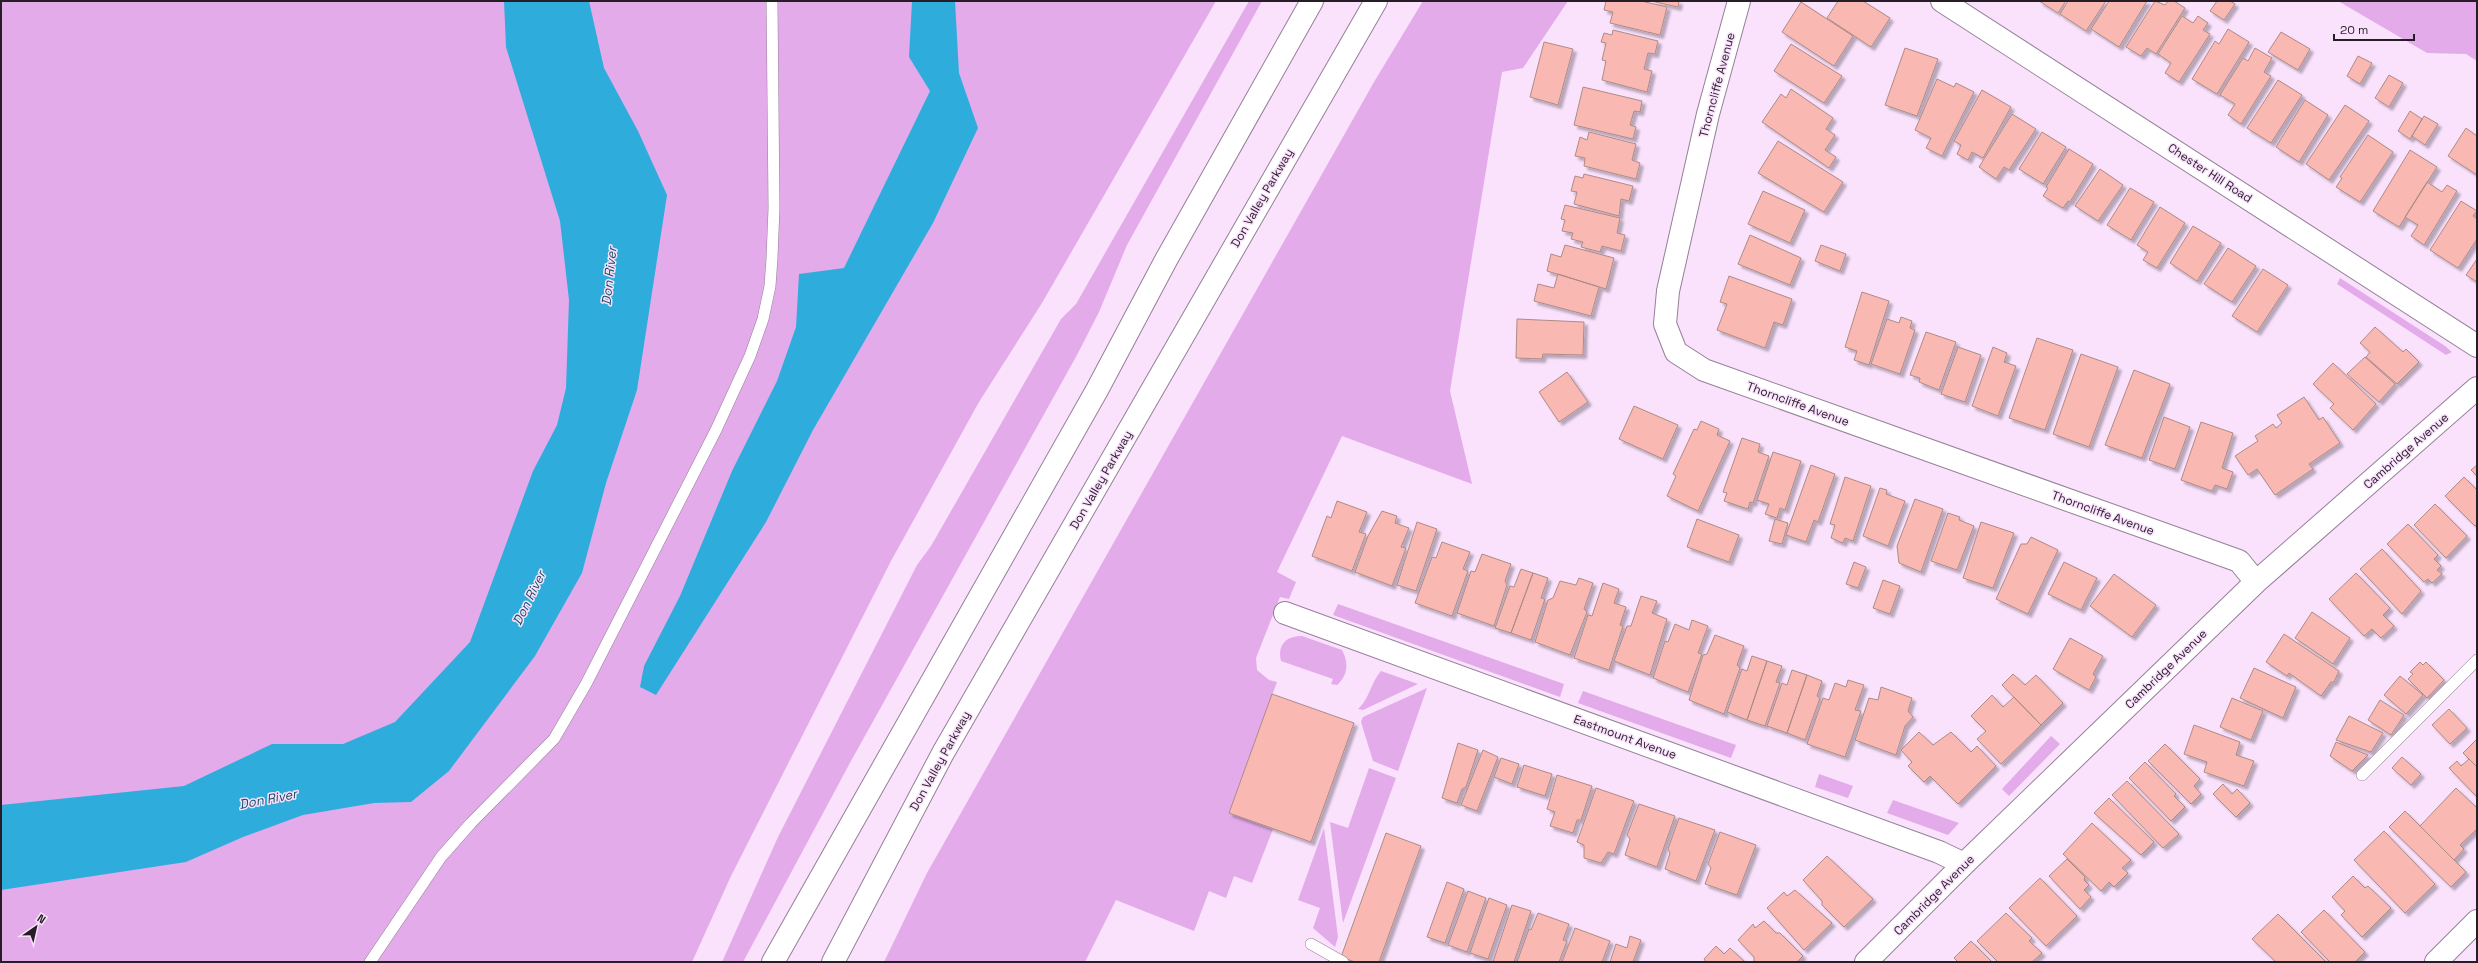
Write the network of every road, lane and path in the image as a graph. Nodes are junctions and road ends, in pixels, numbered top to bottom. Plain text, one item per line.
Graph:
1 (772, 1) edge
2 (1312, 1) edge
3 (1376, 1) edge
4 (1739, 1) edge
5 (1942, 1) edge
6 (2477, 346) edge
7 (2477, 388) edge
8 (2256, 582) junction
9 (1285, 613) dead end
10 (2477, 660) edge
11 (2362, 775) dead end
12 (1964, 864) junction
13 (2477, 921) edge
14 (1311, 944) dead end
15 (370, 962) edge
16 (773, 962) edge
17 (833, 962) edge
18 (1343, 962) edge
19 (1866, 962) edge
20 (2436, 962) edge

1 - 15 lane
2 - 16 main road
3 - 17 main road, Don Valley Parkway
4 - 8 main road, Thorncliffe Avenue
5 - 6 main road, Chester Hill Road
7 - 8 main road, Cambridge Avenue
8 - 12 main road, Cambridge Avenue
9 - 12 main road, Eastmount Avenue
10 - 11 lane
12 - 19 main road, Cambridge Avenue
13 - 20 main road
14 - 18 lane

